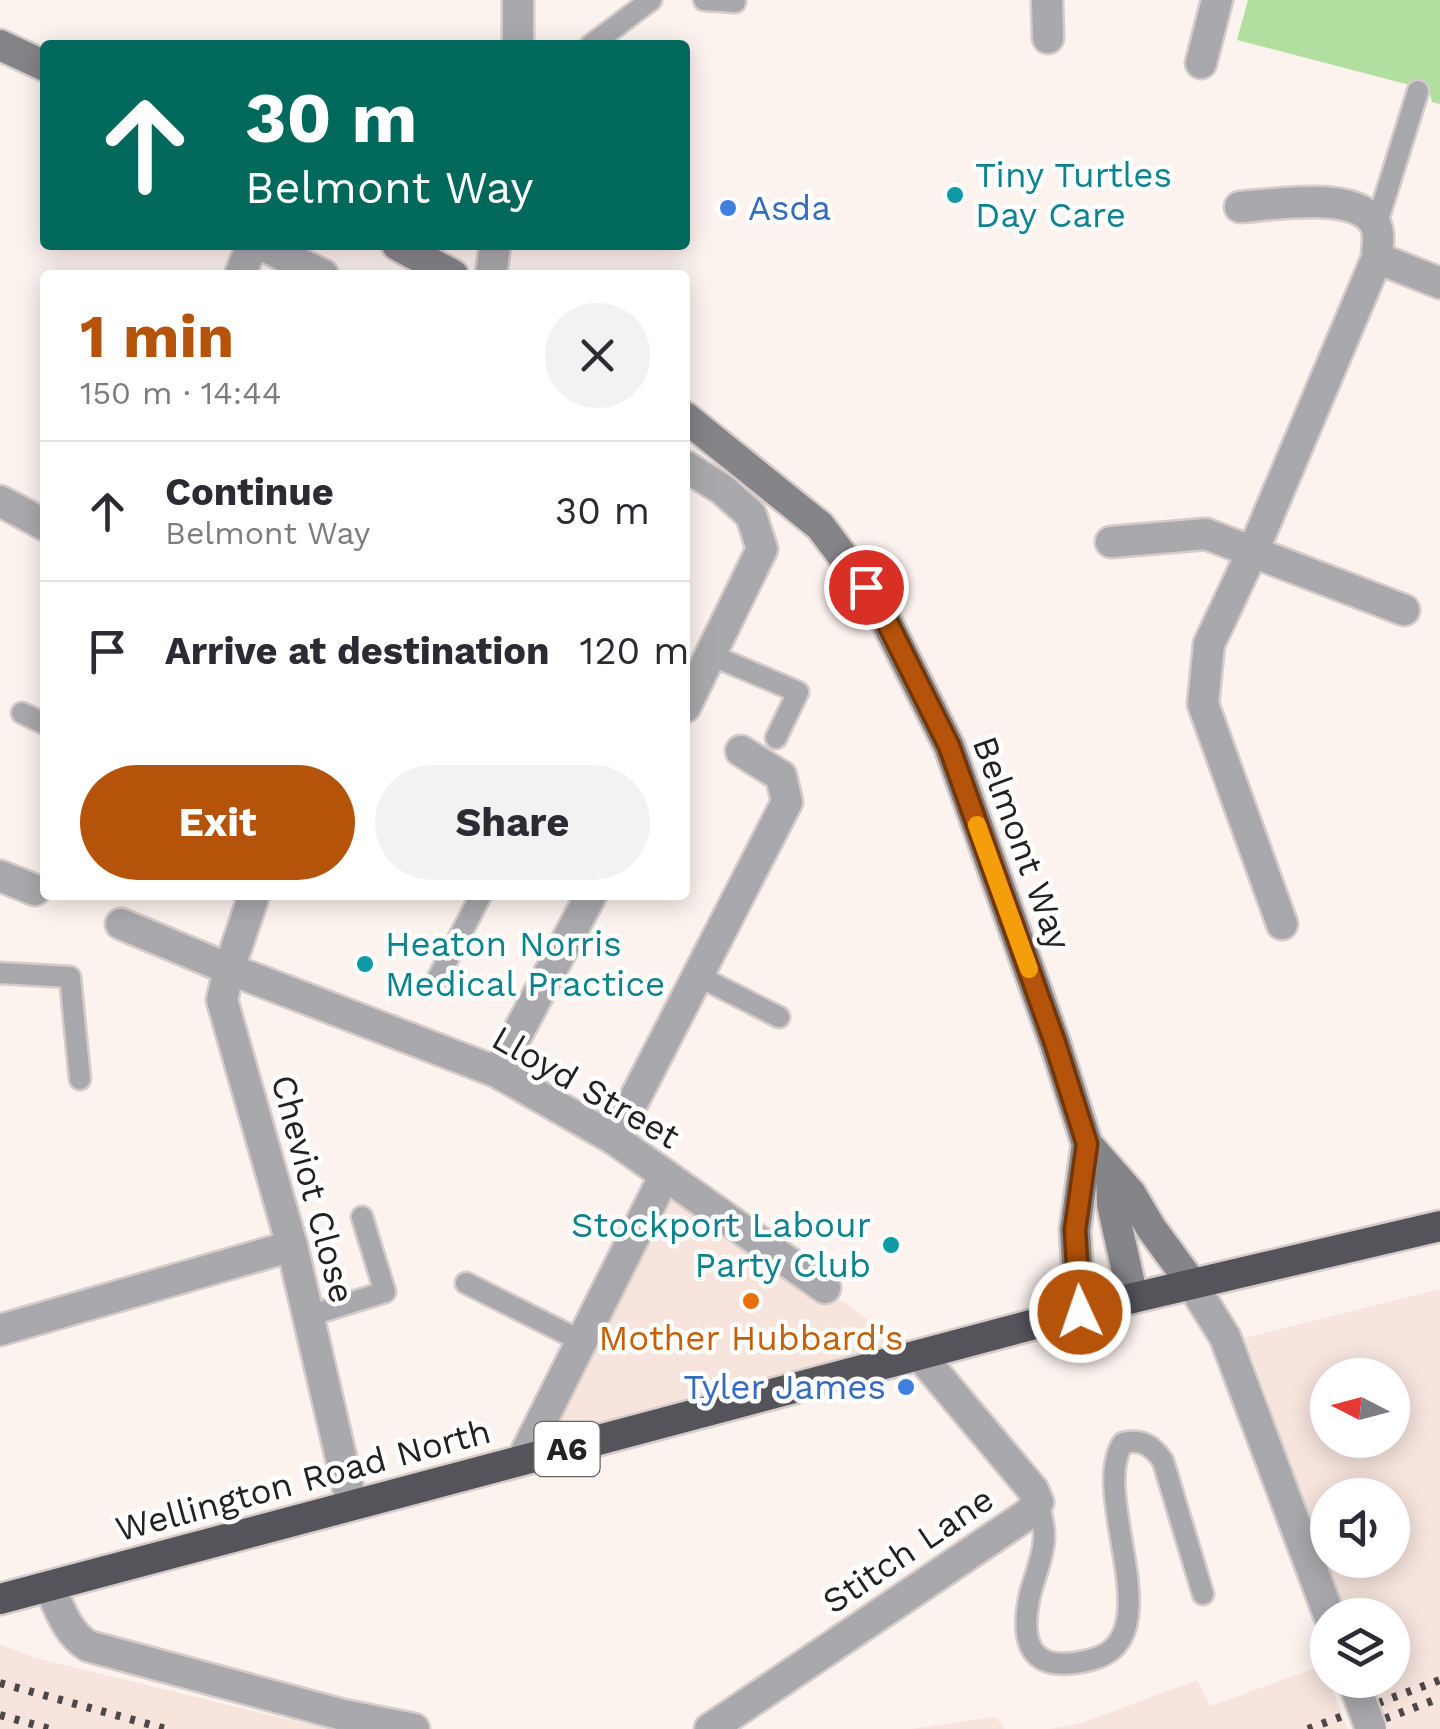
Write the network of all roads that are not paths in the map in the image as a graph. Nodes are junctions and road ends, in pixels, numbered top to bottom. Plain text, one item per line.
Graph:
1 (518, 0) edge
2 (651, 0) edge
3 (704, 0) edge
4 (1047, 0) edge
5 (1217, 0) edge
6 (735, 2) edge
7 (1048, 38) dead end
8 (518, 40) edge
9 (598, 40) edge
10 (0, 45) edge
11 (40, 64) edge
12 (1201, 64) dead end
13 (1418, 91) dead end
14 (1240, 207) dead end
15 (1376, 226) junction
16 (272, 250) edge
17 (406, 250) edge
18 (1376, 258) junction
19 (313, 270) edge
20 (444, 270) edge
21 (1440, 283) edge
22 (690, 421) edge
23 (690, 469) edge
24 (0, 501) edge
25 (40, 522) edge
26 (1111, 542) dead end
27 (1254, 551) junction
28 (1404, 610) dead end
29 (710, 655) junction
30 (690, 697) edge
31 (22, 713) dead end
32 (40, 722) edge
33 (776, 738) dead end
34 (741, 751) dead end
35 (0, 876) edge
36 (35, 890) dead end
37 (252, 900) edge
38 (477, 900) edge
39 (588, 900) edge
40 (121, 924) dead end
41 (1282, 924) dead end
42 (228, 968) junction
43 (0, 973) edge
44 (698, 976) junction
45 (437, 980) dead end
46 (780, 1017) dead end
47 (497, 1072) junction
48 (80, 1079) dead end
49 (614, 1139) junction
50 (1087, 1144) junction
51 (1111, 1173) junction
52 (665, 1175) junction
53 (362, 1217) dead end
54 (1440, 1226) edge
55 (292, 1246) junction
56 (466, 1283) dead end
57 (1192, 1284) junction
58 (825, 1288) dead end
59 (1133, 1298) junction
60 (1080, 1312) junction
61 (308, 1316) junction
62 (0, 1330) edge
63 (580, 1341) junction
64 (920, 1354) junction
65 (522, 1460) junction
66 (1038, 1502) junction
67 (352, 1506) junction
68 (50, 1586) junction
69 (1203, 1594) dead end
70 (1324, 1598) edge
71 (0, 1599) edge
72 (1360, 1698) edge
73 (414, 1729) edge
74 (710, 1729) edge
75 (1371, 1729) edge

1 - 8 street
2 - 9 lane
3 - 6 lane
4 - 7 street
5 - 12 street
10 - 11 street
13 - 15 lane
14 - 15 street
15 - 18 street
16 - 19 street
17 - 20 street
18 - 21 street
18 - 27 street
22 - 50 street, Belmont Way
23 - 29 street
24 - 25 street
26 - 27 street
27 - 28 street
27 - 41 street
29 - 30 street
29 - 33 lane
31 - 32 lane
34 - 44 street
35 - 36 street
37 - 42 street, Cheviot Close
38 - 45 lane
39 - 47 street
40 - 42 street, Lloyd Street
42 - 47 street, Lloyd Street
42 - 55 street, Cheviot Close
43 - 48 lane
44 - 46 lane
44 - 49 street
47 - 49 street, Lloyd Street
49 - 52 street, Lloyd Street
50 - 51 street
50 - 60 street
51 - 57 street
51 - 59 street
52 - 58 street, Lloyd Street
52 - 63 street
53 - 61 lane
54 - 57 highway, Wellington Road North / A6
55 - 61 street, Cheviot Close
55 - 62 street
56 - 63 lane
57 - 59 highway, Wellington Road North / A6
57 - 70 street
59 - 60 highway, Wellington Road North / A6
60 - 64 highway, Wellington Road North / A6
61 - 67 street, Cheviot Close
63 - 65 street
64 - 65 highway, Wellington Road North / A6
64 - 66 street, Stitch Lane
65 - 67 highway, Wellington Road North / A6
66 - 69 lane
66 - 74 street, Stitch Lane
67 - 68 highway, Wellington Road North / A6
68 - 71 highway, Wellington Road North / A6
68 - 73 street
72 - 75 street, bridge

